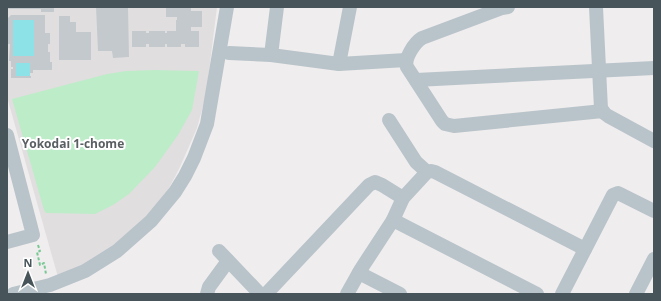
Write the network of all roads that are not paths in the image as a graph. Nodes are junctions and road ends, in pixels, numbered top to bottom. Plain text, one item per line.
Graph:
1 (228, 7) edge
2 (277, 7) edge
3 (350, 7) edge
4 (508, 7) edge
5 (596, 7) edge
6 (229, 53) dead end
7 (271, 55) junction
8 (406, 60) junction
9 (340, 64) junction
10 (654, 68) edge
11 (599, 71) junction
12 (416, 80) junction
13 (603, 111) junction
14 (389, 120) dead end
15 (7, 135) edge
16 (654, 140) edge
17 (427, 172) junction
18 (13, 180) edge
19 (403, 198) junction
20 (654, 211) edge
21 (393, 220) junction
22 (7, 242) edge
23 (585, 249) junction
24 (654, 259) edge
25 (358, 272) junction
26 (13, 294) edge
27 (207, 294) edge
28 (260, 294) edge
29 (266, 294) edge
30 (347, 294) edge
31 (400, 294) edge
32 (537, 294) edge
33 (562, 294) edge
34 (636, 294) edge

1 - 26 street
2 - 7 street
3 - 9 street
4 - 8 street
5 - 11 street
6 - 7 street
7 - 9 street
8 - 9 street
8 - 12 street
10 - 11 street
11 - 12 street
11 - 13 street
12 - 13 street
13 - 16 street
14 - 17 street
15 - 18 street
17 - 19 street
17 - 23 street
18 - 22 street
19 - 21 street
19 - 29 street
20 - 23 street
21 - 25 street
21 - 32 street
23 - 33 street
24 - 34 street
25 - 30 street
25 - 31 street
27 - 28 street

